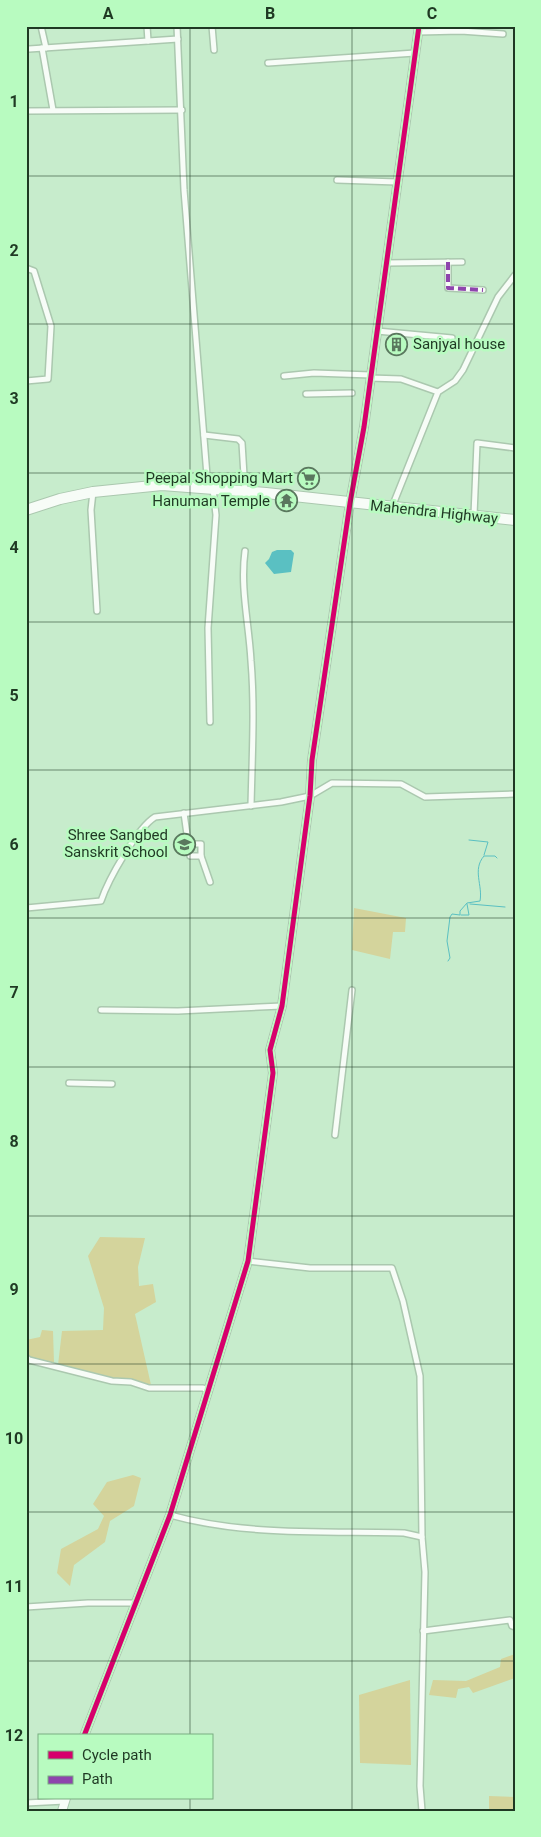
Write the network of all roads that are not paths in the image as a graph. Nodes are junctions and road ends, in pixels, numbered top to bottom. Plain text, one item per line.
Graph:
1 (41, 26) edge
2 (147, 26) edge
3 (177, 26) edge
4 (212, 26) edge
5 (418, 29) edge
6 (503, 34) dead end
7 (178, 39) junction
8 (148, 41) junction
9 (44, 48) junction
10 (30, 49) dead end
11 (214, 50) dead end
12 (415, 53) junction
13 (268, 63) dead end
14 (53, 110) junction
15 (182, 110) junction
16 (26, 111) edge
17 (337, 180) dead end
18 (397, 182) junction
19 (448, 262) junction
20 (462, 262) dead end
21 (386, 263) junction
22 (26, 268) edge
23 (515, 275) edge
24 (483, 290) dead end
25 (377, 331) junction
26 (452, 338) dead end
27 (284, 376) dead end
28 (371, 377) junction
29 (26, 381) edge
30 (438, 392) junction
31 (352, 393) dead end
32 (306, 394) dead end
33 (204, 435) junction
34 (515, 448) edge
35 (210, 488) junction
36 (93, 492) junction
37 (245, 492) junction
38 (350, 503) junction
39 (392, 507) junction
40 (26, 510) edge
41 (474, 516) junction
42 (515, 520) edge
43 (245, 551) dead end
44 (97, 611) dead end
45 (210, 722) dead end
46 (515, 794) edge
47 (310, 796) junction
48 (251, 806) junction
49 (184, 814) junction
50 (188, 844) junction
51 (201, 856) junction
52 (210, 882) dead end
53 (26, 908) edge
54 (352, 990) dead end
55 (282, 1006) junction
56 (101, 1010) dead end
57 (69, 1083) dead end
58 (112, 1084) dead end
59 (335, 1135) dead end
60 (248, 1261) junction
61 (26, 1357) edge
62 (209, 1390) junction
63 (170, 1515) junction
64 (422, 1537) junction
65 (135, 1603) junction
66 (26, 1607) edge
67 (515, 1626) edge
68 (423, 1631) junction
69 (85, 1734) edge
70 (65, 1800) edge
71 (26, 1803) edge
72 (62, 1811) edge
73 (422, 1811) edge

1 - 9 street
2 - 8 street
3 - 7 street
4 - 11 street
5 - 6 street
5 - 12 street
7 - 8 street
7 - 15 street
8 - 9 street
9 - 10 street
9 - 14 street
12 - 13 street
12 - 18 street
14 - 15 street
14 - 16 street
15 - 33 street
17 - 18 street
18 - 21 street
19 - 20 street
19 - 21 street
19 - 24 street
21 - 25 street
22 - 29 street
23 - 30 street
25 - 26 street
25 - 28 street
27 - 28 street
28 - 30 street
28 - 38 street
30 - 39 street
31 - 32 street
33 - 35 street
33 - 37 street
34 - 41 street
35 - 36 highway, Mahendra Highway
35 - 37 highway, Mahendra Highway
35 - 45 street
36 - 40 highway, Mahendra Highway
36 - 44 street
37 - 38 highway, Mahendra Highway
38 - 39 highway, Mahendra Highway
38 - 47 street
39 - 41 highway, Mahendra Highway
41 - 42 highway, Mahendra Highway
43 - 48 street
46 - 47 street
47 - 48 street
47 - 55 street
48 - 49 street
49 - 50 street
49 - 53 street
50 - 51 street
50 - 51 street
51 - 52 street
54 - 59 street
55 - 56 street
55 - 60 street
57 - 58 street
60 - 62 street
60 - 64 street
61 - 62 street
62 - 63 street
63 - 64 street
63 - 65 street
64 - 68 street
65 - 66 street
65 - 69 street
67 - 68 street
68 - 73 street
70 - 71 street
70 - 72 street

